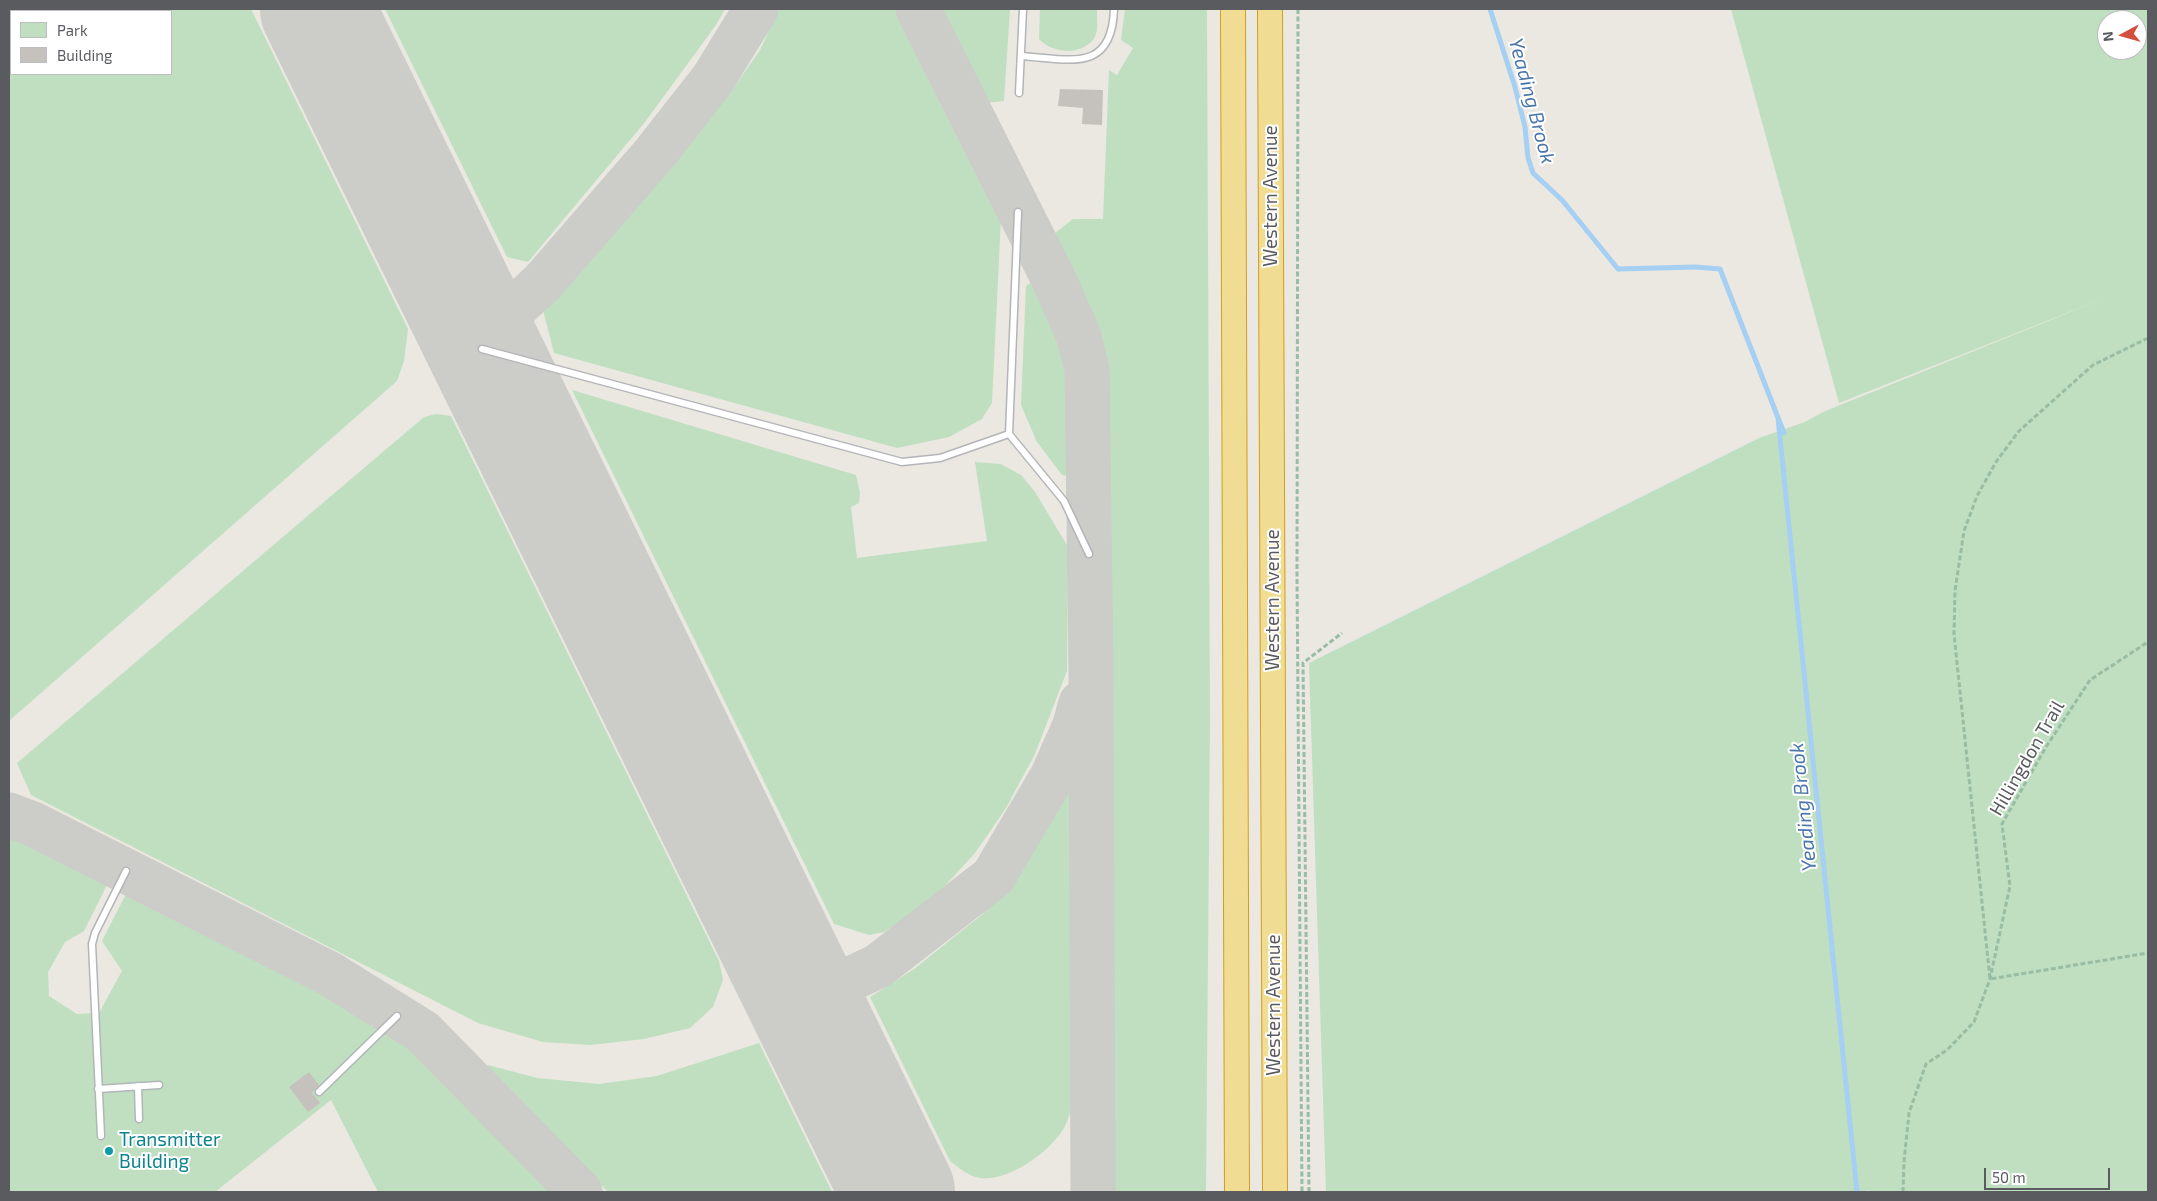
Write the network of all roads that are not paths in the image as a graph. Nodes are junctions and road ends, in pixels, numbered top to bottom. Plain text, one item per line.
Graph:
1 (1023, 9) edge
2 (1114, 9) edge
3 (1233, 9) edge
4 (1270, 9) edge
5 (1021, 56) junction
6 (1019, 93) dead end
7 (1018, 212) dead end
8 (482, 349) dead end
9 (1009, 434) junction
10 (1089, 554) dead end
11 (126, 871) dead end
12 (397, 1016) dead end
13 (159, 1085) dead end
14 (138, 1086) junction
15 (98, 1090) junction
16 (319, 1092) dead end
17 (139, 1118) dead end
18 (101, 1136) dead end
19 (1237, 1192) edge
20 (1275, 1192) edge

1 - 5 lane
2 - 5 lane
3 - 19 highway, Western Avenue
4 - 20 highway, Western Avenue
5 - 6 lane
7 - 9 lane
8 - 9 lane
9 - 10 lane
11 - 15 lane
12 - 16 lane
13 - 14 lane
14 - 15 lane
14 - 17 lane
15 - 18 lane

